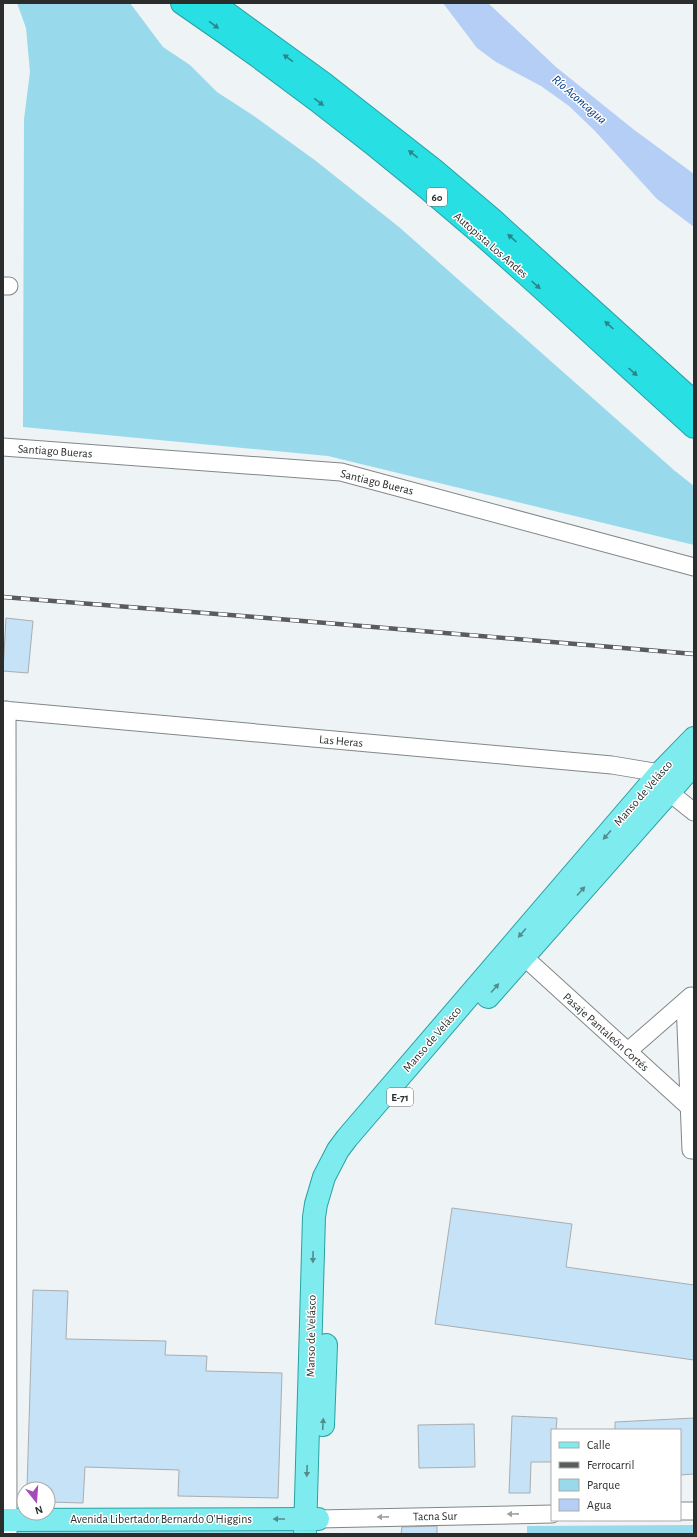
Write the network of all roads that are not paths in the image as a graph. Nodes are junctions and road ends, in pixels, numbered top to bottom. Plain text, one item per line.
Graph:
1 (182, 3) edge
2 (213, 3) edge
3 (694, 402) edge
4 (694, 427) edge
5 (3, 447) edge
6 (694, 567) edge
7 (5, 710) edge
8 (694, 738) edge
9 (694, 764) edge
10 (669, 783) junction
11 (694, 812) edge
12 (523, 956) junction
13 (690, 997) edge
14 (628, 1051) junction
15 (691, 1054) edge
16 (689, 1107) junction
17 (694, 1150) edge
18 (681, 1511) edge
19 (694, 1511) edge
20 (551, 1514) edge
21 (7, 1524) edge
22 (311, 1526) edge

1 -> 4 highway, Autopista Los Andes / 60
3 -> 2 highway, Autopista Los Andes / 60
5 - 6 street, Santiago Bueras
7 - 10 street, Las Heras
7 - 21 street
8 - 10 main road, Manso de Velásco / E-71
9 - 10 main road, Manso de Velásco / E-71
10 - 11 street
12 -> 10 main road, Manso de Velásco / E-71
10 -> 22 main road, Manso de Velásco / E-71
12 - 14 street, Pasaje Pantaleón Cortés
22 -> 12 main road, Manso de Velásco / E-71
13 - 14 street
13 - 15 street
14 - 16 street, Pasaje Pantaleón Cortés
15 - 16 street
16 - 17 street
18 - 19 street
20 -> 22 street, Tacna Sur
22 -> 21 main road, Avenida Libertador Bernardo O'Higgins

